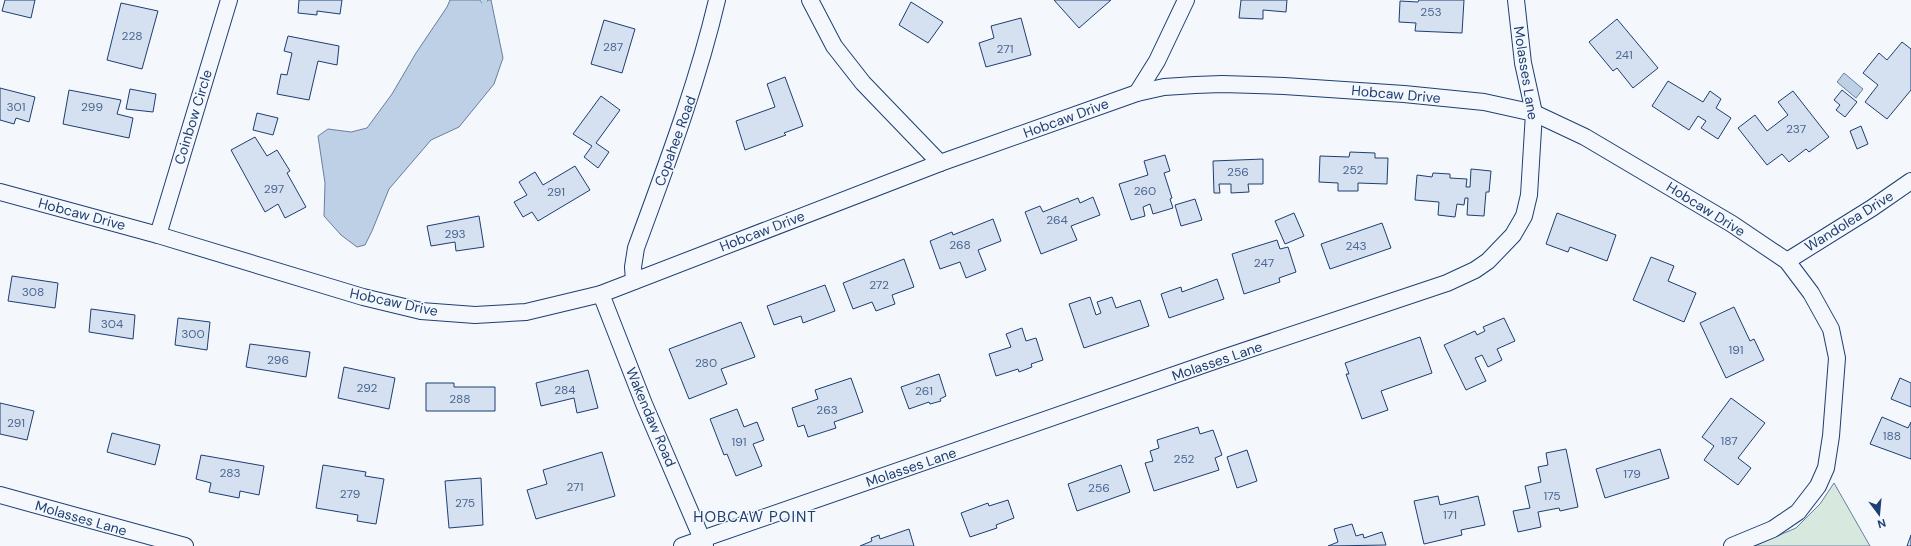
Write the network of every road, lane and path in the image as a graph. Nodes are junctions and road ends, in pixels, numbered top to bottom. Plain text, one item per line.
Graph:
1 (229, 0) edge
2 (717, 0) edge
3 (810, 0) edge
4 (1186, 0) edge
5 (1516, 0) edge
6 (1137, 93) junction
7 (1534, 113) junction
8 (940, 163) junction
9 (1911, 181) edge
10 (0, 192) edge
11 (158, 235) junction
12 (1787, 261) junction
13 (634, 281) junction
14 (601, 294) junction
15 (0, 495) edge
16 (703, 543) edge
17 (185, 546) edge
18 (682, 546) edge
19 (1732, 546) edge

1 - 11 street, Coinbow Circle
2 - 13 street, Copahee Road
3 - 8 street
4 - 6 street
5 - 7 street, Molasses Lane
6 - 7 street, Hobcaw Drive
6 - 8 street, Hobcaw Drive
7 - 12 street, Hobcaw Drive
7 - 16 street, Molasses Lane
8 - 13 street, Hobcaw Drive
9 - 12 street, Wandolea Drive
10 - 11 street, Hobcaw Drive
11 - 14 street, Hobcaw Drive
12 - 19 street, Hobcaw Drive
13 - 14 street, Hobcaw Drive
14 - 16 street, Wakendaw Road
15 - 17 street, Molasses Lane
16 - 18 street, Molasses Lane

